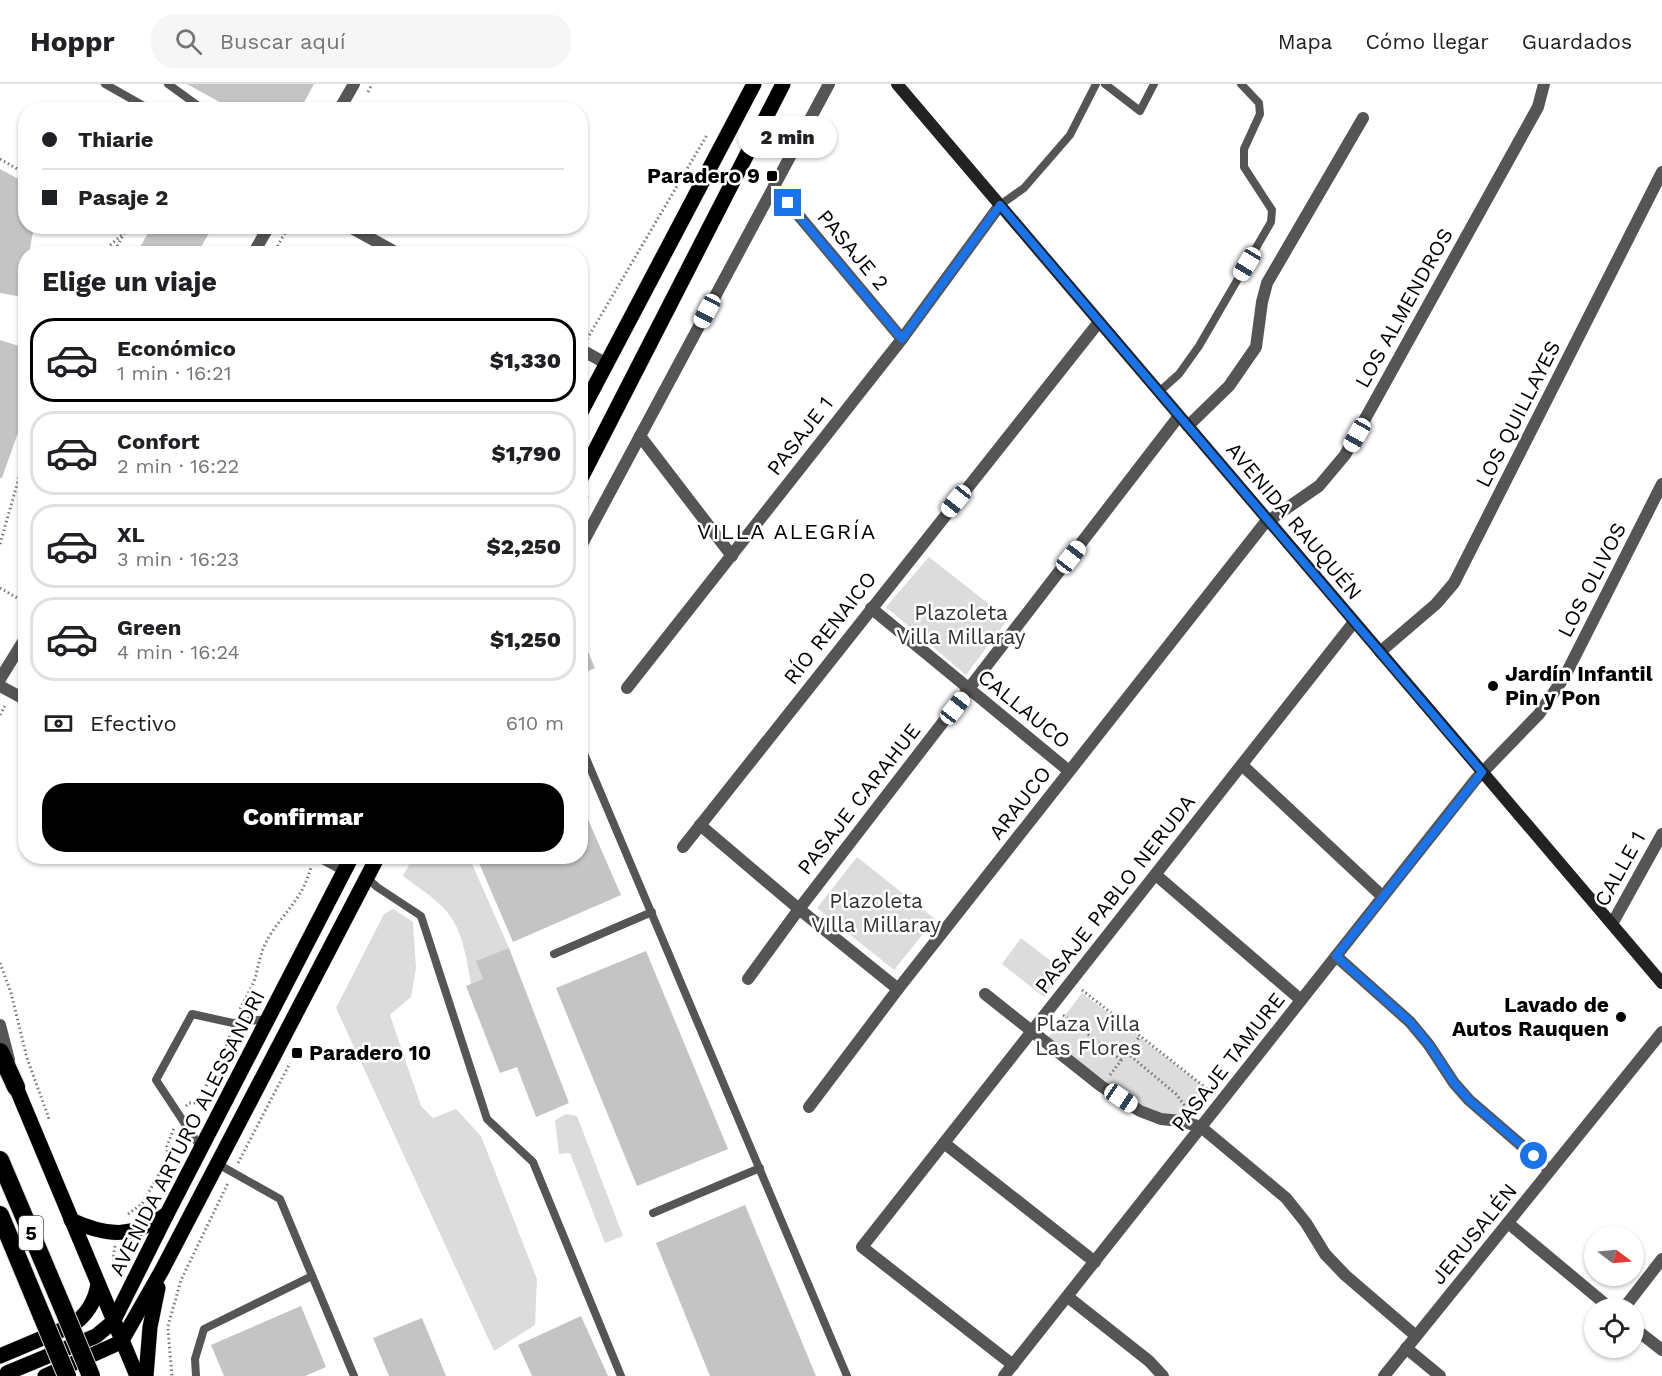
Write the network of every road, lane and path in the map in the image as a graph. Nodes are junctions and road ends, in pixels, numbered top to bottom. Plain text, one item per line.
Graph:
1 (105, 84) edge
2 (168, 84) edge
3 (354, 84) edge
4 (754, 84) edge
5 (783, 84) edge
6 (829, 84) edge
7 (897, 84) edge
8 (1096, 84) edge
9 (1105, 84) edge
10 (1154, 84) edge
11 (1241, 84) edge
12 (1544, 84) edge
13 (137, 102) edge
14 (193, 102) edge
15 (344, 102) edge
16 (1363, 118) dead end
17 (707, 135) dead end
18 (0, 159) edge
19 (18, 169) edge
20 (1662, 172) edge
21 (774, 186) junction
22 (1000, 205) junction
23 (123, 234) joint
24 (363, 234) edge
25 (109, 246) edge
26 (117, 246) edge
27 (384, 246) edge
28 (1099, 322) junction
29 (588, 337) edge
30 (902, 339) junction
31 (588, 353) edge
32 (607, 364) junction
33 (1159, 392) junction
34 (588, 399) edge
35 (1179, 416) junction
36 (1188, 426) junction
37 (640, 436) junction
38 (588, 464) edge
39 (18, 481) edge
40 (1662, 484) edge
41 (1266, 522) junction
42 (588, 533) edge
43 (0, 544) edge
44 (732, 556) junction
45 (0, 588) edge
46 (18, 598) edge
47 (871, 608) junction
48 (1354, 622) junction
49 (18, 649) edge
50 (1380, 652) junction
51 (0, 679) edge
52 (0, 686) edge
53 (627, 688) dead end
54 (969, 689) junction
55 (18, 696) edge
56 (588, 763) edge
57 (1242, 765) junction
58 (1069, 771) junction
59 (1482, 772) junction
60 (700, 825) junction
61 (1662, 834) edge
62 (682, 847) dead end
63 (348, 864) edge
64 (374, 864) edge
65 (1156, 875) junction
66 (367, 878) junction
67 (1382, 896) junction
68 (799, 909) junction
69 (652, 912) junction
70 (1612, 924) junction
71 (555, 954) dead end
72 (1336, 956) junction
73 (748, 979) dead end
74 (1072, 982) junction
75 (1662, 983) edge
76 (898, 989) junction
77 (985, 994) dead end
78 (1301, 1000) junction
79 (1052, 1006) junction
80 (268, 1018) junction
81 (0, 1025) edge
82 (1033, 1030) junction
83 (1662, 1032) edge
84 (1140, 1036) junction
85 (0, 1052) edge
86 (1126, 1053) junction
87 (294, 1055) dead end
88 (1121, 1060) junction
89 (1101, 1086) junction
90 (16, 1087) junction
91 (1222, 1100) junction
92 (809, 1107) dead end
93 (1201, 1127) junction
94 (944, 1143) junction
95 (201, 1148) junction
96 (0, 1160) edge
97 (216, 1163) junction
98 (760, 1168) junction
99 (1550, 1170) junction
100 (233, 1172) junction
101 (653, 1213) dead end
102 (167, 1214) junction
103 (0, 1215) edge
104 (71, 1220) junction
105 (1508, 1223) junction
106 (1662, 1259) edge
107 (1095, 1262) junction
108 (162, 1270) junction
109 (312, 1276) junction
110 (98, 1284) junction
111 (1068, 1297) junction
112 (1598, 1298) edge
113 (1632, 1298) edge
114 (113, 1322) junction
115 (168, 1329) junction
116 (1416, 1336) junction
117 (1644, 1336) edge
118 (121, 1342) junction
119 (148, 1345) junction
120 (1406, 1348) junction
121 (1662, 1350) edge
122 (0, 1356) edge
123 (1013, 1365) junction
124 (5, 1375) edge
125 (45, 1376) edge
126 (67, 1376) edge
127 (91, 1376) edge
128 (137, 1376) edge
129 (146, 1376) edge
130 (172, 1376) edge
131 (196, 1376) edge
132 (354, 1376) edge
133 (621, 1376) edge
134 (847, 1376) edge
135 (1004, 1376) edge
136 (1163, 1376) edge
137 (1384, 1376) edge
138 (1440, 1376) edge

1 - 13 lane
2 - 14 lane
3 - 15 street
4 - 32 main road
5 - 38 main road
6 - 21 street
7 - 22 main road, AVENIDA RAUQUÉN
8 - 22 lane
9 - 10 lane
11 - 33 lane
12 - 41 street, LOS ALMENDROS
16 - 36 street
17 - 29 path
18 - 19 path
20 - 50 street, LOS QUILLAYES
21 - 30 street, PASAJE 2
21 - 37 street
22 - 28 main road, AVENIDA RAUQUÉN
22 - 30 street, PASAJE 1
23 - 25 path
23 - 26 path
24 - 27 street
28 - 33 main road, AVENIDA RAUQUÉN
28 - 47 street, RÍO RENAICO
30 - 44 street, PASAJE 1
31 - 32 street
32 - 34 main road
33 - 35 main road, AVENIDA RAUQUÉN
35 - 36 main road, AVENIDA RAUQUÉN
35 - 54 street, PASAJE CARAHUE
36 - 41 main road, AVENIDA RAUQUÉN
37 - 42 street
37 - 44 street
39 - 43 path
40 - 59 street, LOS OLIVOS
41 - 48 main road, AVENIDA RAUQUÉN
41 - 58 street, ARAUCO
44 - 53 street, PASAJE 1
45 - 46 path
47 - 54 street, CALLAUCO
47 - 60 street, RÍO RENAICO
48 - 50 main road, AVENIDA RAUQUÉN
48 - 57 street, PASAJE PABLO NERUDA
49 - 51 street
50 - 59 main road, AVENIDA RAUQUÉN
52 - 55 street
54 - 58 street, CALLAUCO
54 - 68 street, PASAJE CARAHUE
56 - 69 lane
57 - 65 street, PASAJE PABLO NERUDA
57 - 67 street
58 - 76 street, ARAUCO
59 - 67 street, PASAJE TAMURE
59 - 70 main road, AVENIDA RAUQUÉN
60 - 62 street, RÍO RENAICO
60 - 68 street
61 - 70 street, CALLE 1
63 - 80 main road, AVENIDA ARTURO ALESSANDRI
64 - 66 main road, AVENIDA ARTURO ALESSANDRI
65 - 74 street, PASAJE PABLO NERUDA
65 - 78 street
66 - 97 main road, AVENIDA ARTURO ALESSANDRI
66 - 133 lane
67 - 72 street, PASAJE TAMURE
68 - 73 street, PASAJE CARAHUE
68 - 76 street
69 - 71 lane
69 - 98 lane
70 - 75 main road, AVENIDA RAUQUÉN
72 - 78 street, PASAJE TAMURE
72 - 99 street
74 - 79 street, PASAJE PABLO NERUDA
74 - 84 path
76 - 92 street, ARAUCO
77 - 82 street
78 - 91 street, PASAJE TAMURE
79 - 82 street, PASAJE PABLO NERUDA
79 - 88 path
80 - 95 main road, AVENIDA ARTURO ALESSANDRI
80 - 95 lane
81 - 90 street
82 - 89 street
82 - 94 street, PASAJE PABLO NERUDA
83 - 99 street, JERUSALÉN
84 - 86 path
84 - 91 path
85 - 90 highway
86 - 88 path
86 - 93 path
87 - 100 path
88 - 89 path
89 - 93 street
90 - 104 main road
91 - 93 street, PASAJE TAMURE
93 - 107 street, PASAJE TAMURE
93 - 116 street
94 - 107 street
94 - 123 street, PASAJE PABLO NERUDA
95 - 102 main road, AVENIDA ARTURO ALESSANDRI
96 - 127 highway, 5, bridge
97 - 100 lane
97 - 108 main road, AVENIDA ARTURO ALESSANDRI
98 - 101 lane
98 - 134 lane
99 - 105 street, JERUSALÉN
100 - 109 lane
100 - 115 path
102 - 104 main road
102 - 114 main road, AVENIDA ARTURO ALESSANDRI
103 - 126 highway, 5, bridge
104 - 110 main road
105 - 112 street
105 - 116 street, JERUSALÉN
106 - 113 street
107 - 111 street, PASAJE TAMURE
108 - 118 main road, AVENIDA ARTURO ALESSANDRI
108 - 119 main road
109 - 131 lane
109 - 132 lane
110 - 114 main road
110 - 122 main road
111 - 123 street, PASAJE TAMURE
111 - 136 street
114 - 118 main road
114 - 124 main road, AVENIDA ARTURO ALESSANDRI
115 - 119 path
115 - 130 path
116 - 120 street, JERUSALÉN
117 - 121 street
118 - 125 main road
118 - 128 main road
119 - 129 main road
120 - 137 street, JERUSALÉN
120 - 138 street
122 - 124 main road
123 - 135 street, PASAJE TAMURE

